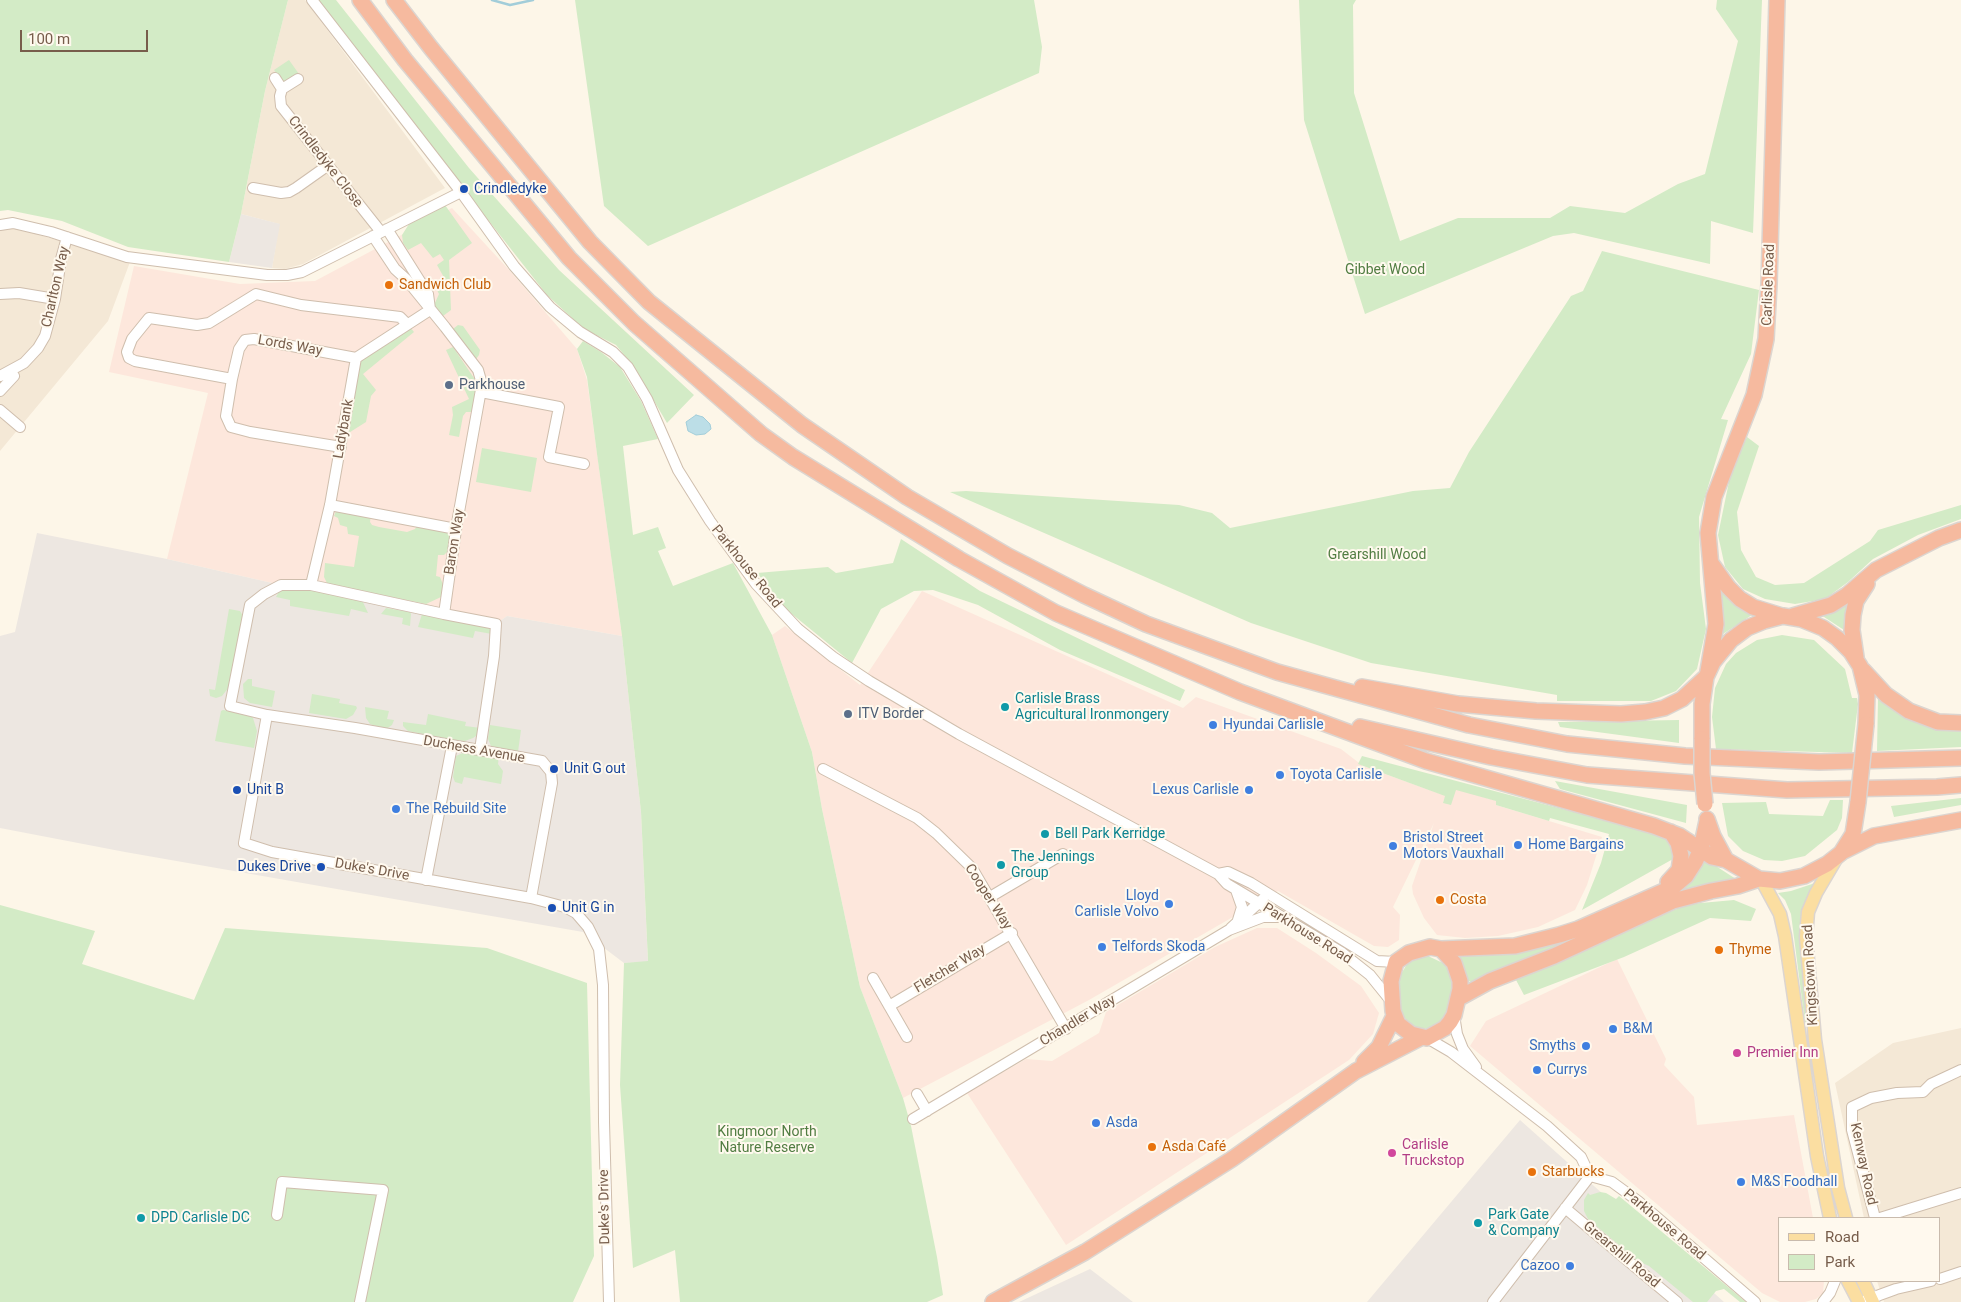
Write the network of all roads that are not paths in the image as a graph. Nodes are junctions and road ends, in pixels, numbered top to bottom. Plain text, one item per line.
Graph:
1 (312, 0) edge
2 (360, 0) edge
3 (394, 0) edge
4 (1777, 0) edge
5 (275, 78) dead end
6 (298, 79) dead end
7 (282, 89) junction
8 (327, 166) junction
9 (253, 188) dead end
10 (461, 192) junction
11 (0, 226) edge
12 (380, 232) junction
13 (67, 237) junction
14 (0, 294) edge
15 (55, 299) junction
16 (430, 310) junction
17 (407, 324) junction
18 (356, 358) junction
19 (11, 371) junction
20 (0, 376) edge
21 (232, 379) junction
22 (0, 391) edge
23 (481, 392) junction
24 (0, 410) edge
25 (20, 427) dead end
26 (341, 446) junction
27 (584, 464) dead end
28 (330, 505) junction
29 (456, 530) junction
30 (1961, 530) edge
31 (1710, 562) junction
32 (1876, 570) junction
33 (311, 585) junction
34 (444, 614) junction
35 (1787, 616) junction
36 (1859, 665) junction
37 (1277, 672) junction
38 (1707, 674) junction
39 (1302, 714) junction
40 (267, 715) junction
41 (1961, 723) edge
42 (452, 746) junction
43 (480, 750) junction
44 (1961, 758) edge
45 (823, 769) dead end
46 (1961, 785) edge
47 (1707, 820) junction
48 (1961, 820) edge
49 (1671, 832) junction
50 (1701, 849) junction
51 (1063, 854) dead end
52 (1839, 855) junction
53 (1726, 860) junction
54 (1218, 874) junction
55 (1760, 879) junction
56 (426, 880) junction
57 (1236, 890) junction
58 (1268, 894) junction
59 (1653, 894) junction
60 (990, 897) junction
61 (531, 898) junction
62 (1263, 910) junction
63 (1281, 916) joint
64 (1238, 920) junction
65 (1228, 930) junction
66 (1012, 933) junction
67 (1441, 950) junction
68 (1396, 962) junction
69 (873, 978) dead end
70 (1459, 998) junction
71 (1391, 1001) junction
72 (889, 1006) junction
73 (1454, 1014) junction
74 (1394, 1016) junction
75 (1066, 1029) junction
76 (907, 1037) dead end
77 (1424, 1038) junction
78 (1961, 1070) edge
79 (1356, 1071) junction
80 (1483, 1075) junction
81 (917, 1094) dead end
82 (927, 1111) junction
83 (913, 1120) dead end
84 (1590, 1176) junction
85 (1961, 1193) edge
86 (1566, 1208) junction
87 (277, 1215) dead end
88 (1830, 1217) edge
89 (1846, 1217) edge
90 (1875, 1217) edge
91 (1883, 1217) edge
92 (1961, 1272) edge
93 (1941, 1279) edge
94 (1835, 1282) edge
95 (1849, 1282) edge
96 (1863, 1282) edge
97 (1928, 1282) edge
98 (1866, 1301) edge
99 (360, 1302) edge
100 (609, 1302) edge
101 (993, 1302) edge
102 (1494, 1302) edge
103 (1677, 1302) edge
104 (1755, 1302) edge
105 (1823, 1302) edge

1 - 10 street, Parkhouse Road
2 - 39 highway
3 - 37 highway
4 - 31 highway, Carlisle Road
5 - 7 street, Crindledyke Close
6 - 7 street
7 - 8 street, Crindledyke Close
8 - 9 street
8 - 12 street, Crindledyke Close
10 - 12 street
10 - 54 street, Parkhouse Road
11 - 13 street
12 - 13 street
12 - 16 street, Baron Way
12 - 16 street
13 - 15 street, Charlton Way
14 - 15 street
15 - 19 street, Charlton Way
16 - 17 street
16 - 23 street, Baron Way
17 - 18 street
17 - 21 street
18 - 21 street, Lords Way
18 - 26 street, Ladybank
19 - 20 street, Charlton Way
19 - 22 street
21 - 26 street, Lords Way
23 - 27 street
23 - 29 street, Baron Way
24 - 25 street
26 - 28 street, Ladybank
28 - 29 street
28 - 33 street, Ladybank
29 - 34 street, Baron Way
30 - 32 highway
31 - 35 highway
31 - 38 highway, Carlisle Road
32 - 35 highway
32 - 36 highway
33 - 34 street
33 - 40 street
34 - 43 street
35 - 36 highway
35 - 38 highway
36 - 41 highway
36 - 52 highway, bridge
37 - 38 highway
37 - 44 highway
38 - 47 highway, Carlisle Road, bridge
39 - 46 highway
39 - 49 highway
40 - 42 street, Duchess Avenue
40 - 56 street, Duke's Drive
42 - 43 street, Duchess Avenue
42 - 56 street
43 - 61 street, Duchess Avenue
45 - 60 street, Cooper Way
47 - 50 highway
47 - 53 highway
48 - 52 highway
49 - 50 highway
49 - 59 highway
50 - 53 highway
50 - 59 highway
51 - 60 street
52 - 55 highway
52 - 89 main road, Kingstown Road
53 - 55 highway
54 - 57 street, Parkhouse Road
54 - 58 street, Parkhouse Road
55 - 70 highway
55 - 88 main road, Kingstown Road
56 - 61 street, Duke's Drive
57 - 62 street, Parkhouse Road
57 - 64 street
58 - 62 street, Chandler Way
58 - 68 street, Parkhouse Road
59 - 67 highway
60 - 66 street, Cooper Way
61 - 100 street, Duke's Drive
62 - 63 street, Chandler Way
62 - 64 street, Chandler Way
62 - 65 street, Chandler Way
63 - 71 street, Parkhouse Road
64 - 65 street, Chandler Way
65 - 75 street, Chandler Way
66 - 72 street, Fletcher Way
66 - 75 street, Cooper Way
67 - 68 highway
67 - 70 highway
68 - 71 highway
69 - 72 street
70 - 73 highway
71 - 74 highway
72 - 76 street
73 - 77 highway
73 - 80 street
74 - 77 highway
74 - 79 highway
75 - 82 street, Chandler Way
77 - 79 highway
77 - 80 street
78 - 90 street, Kenway Road
79 - 101 highway
80 - 84 street
81 - 82 street
82 - 83 street, Chandler Way
84 - 86 street
84 - 104 street, Parkhouse Road
85 - 91 street
86 - 102 street
86 - 103 street, Grearshill Road
87 - 99 street
92 - 93 street
94 - 105 street
95 - 98 main road
96 - 98 main road
97 - 98 street

